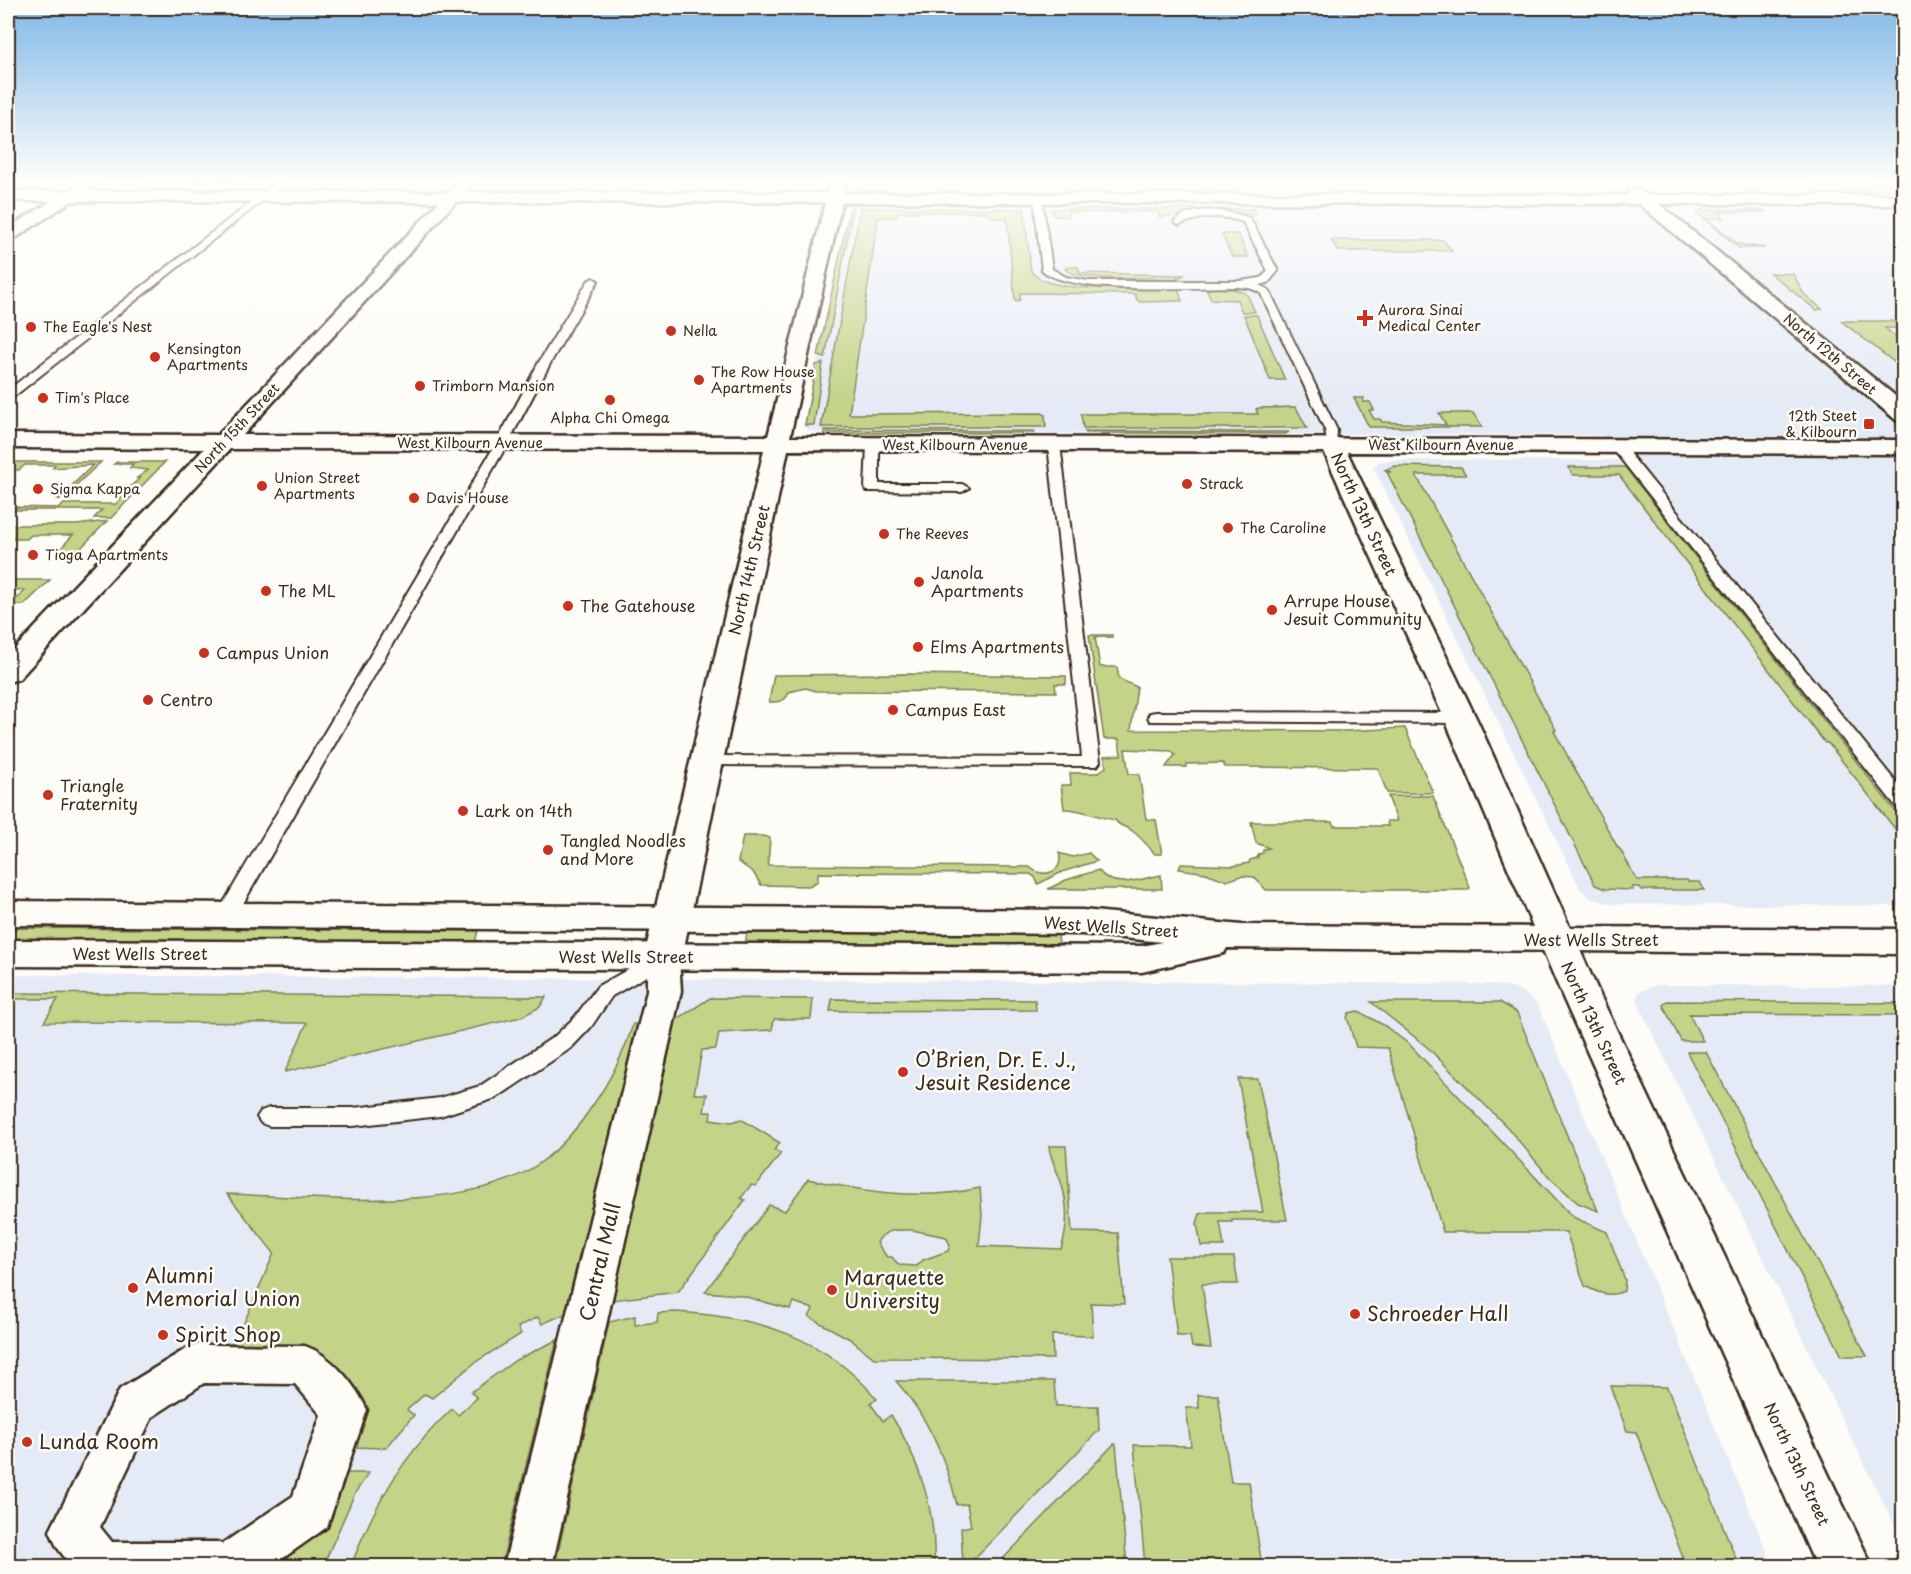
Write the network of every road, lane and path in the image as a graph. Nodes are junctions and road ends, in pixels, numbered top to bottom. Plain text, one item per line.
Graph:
1 (185, 256) edge
2 (397, 256) edge
3 (819, 256) edge
4 (1045, 256) edge
5 (1266, 256) edge
6 (1712, 256) edge
7 (593, 281) dead end
8 (1236, 284) junction
9 (8, 395) edge
10 (1904, 415) edge
11 (8, 441) edge
12 (225, 441) junction
13 (502, 443) junction
14 (777, 444) junction
15 (873, 445) junction
16 (1054, 445) junction
17 (1332, 445) junction
18 (1617, 446) junction
19 (1904, 447) edge
20 (962, 488) dead end
21 (8, 674) edge
22 (1156, 717) dead end
23 (1460, 718) junction
24 (706, 761) junction
25 (1904, 805) edge
26 (8, 913) edge
27 (227, 914) junction
28 (672, 918) junction
29 (1242, 937) junction
30 (1556, 939) junction
31 (1904, 942) edge
32 (8, 953) edge
33 (663, 957) junction
34 (269, 1117) dead end
35 (100, 1566) edge
36 (112, 1566) edge
37 (217, 1566) edge
38 (232, 1566) edge
39 (528, 1566) edge
40 (1844, 1566) edge

1 - 9 lane
2 - 12 street, North 15th Street
3 - 14 street, North 14th Street
4 - 8 lane
5 - 8 lane
6 - 10 street, North 12th Street
7 - 13 lane
8 - 17 lane
11 - 12 street, West Kilbourn Avenue
12 - 13 street, West Kilbourn Avenue
12 - 21 street, North 15th Street
13 - 14 street, West Kilbourn Avenue
13 - 27 lane
14 - 15 street, West Kilbourn Avenue
14 - 24 street, North 14th Street
15 - 16 street, West Kilbourn Avenue
15 - 20 lane
16 - 17 street, West Kilbourn Avenue
16 - 24 lane
17 - 18 street, West Kilbourn Avenue
17 - 23 street, North 13th Street
18 - 19 street, West Kilbourn Avenue
18 - 25 lane
22 - 23 lane
23 - 30 street, North 13th Street
24 - 28 street, North 14th Street
26 - 27 street, West Wells Street
27 - 28 street, West Wells Street
28 - 29 street, West Wells Street
28 - 33 street, North 14th Street
29 - 30 street, West Wells Street
29 - 33 street, West Wells Street
30 - 31 street, West Wells Street
30 - 40 street, North 13th Street
32 - 33 street, West Wells Street
33 - 34 lane
33 - 39 street, Central Mall
35 - 38 street
36 - 37 street

